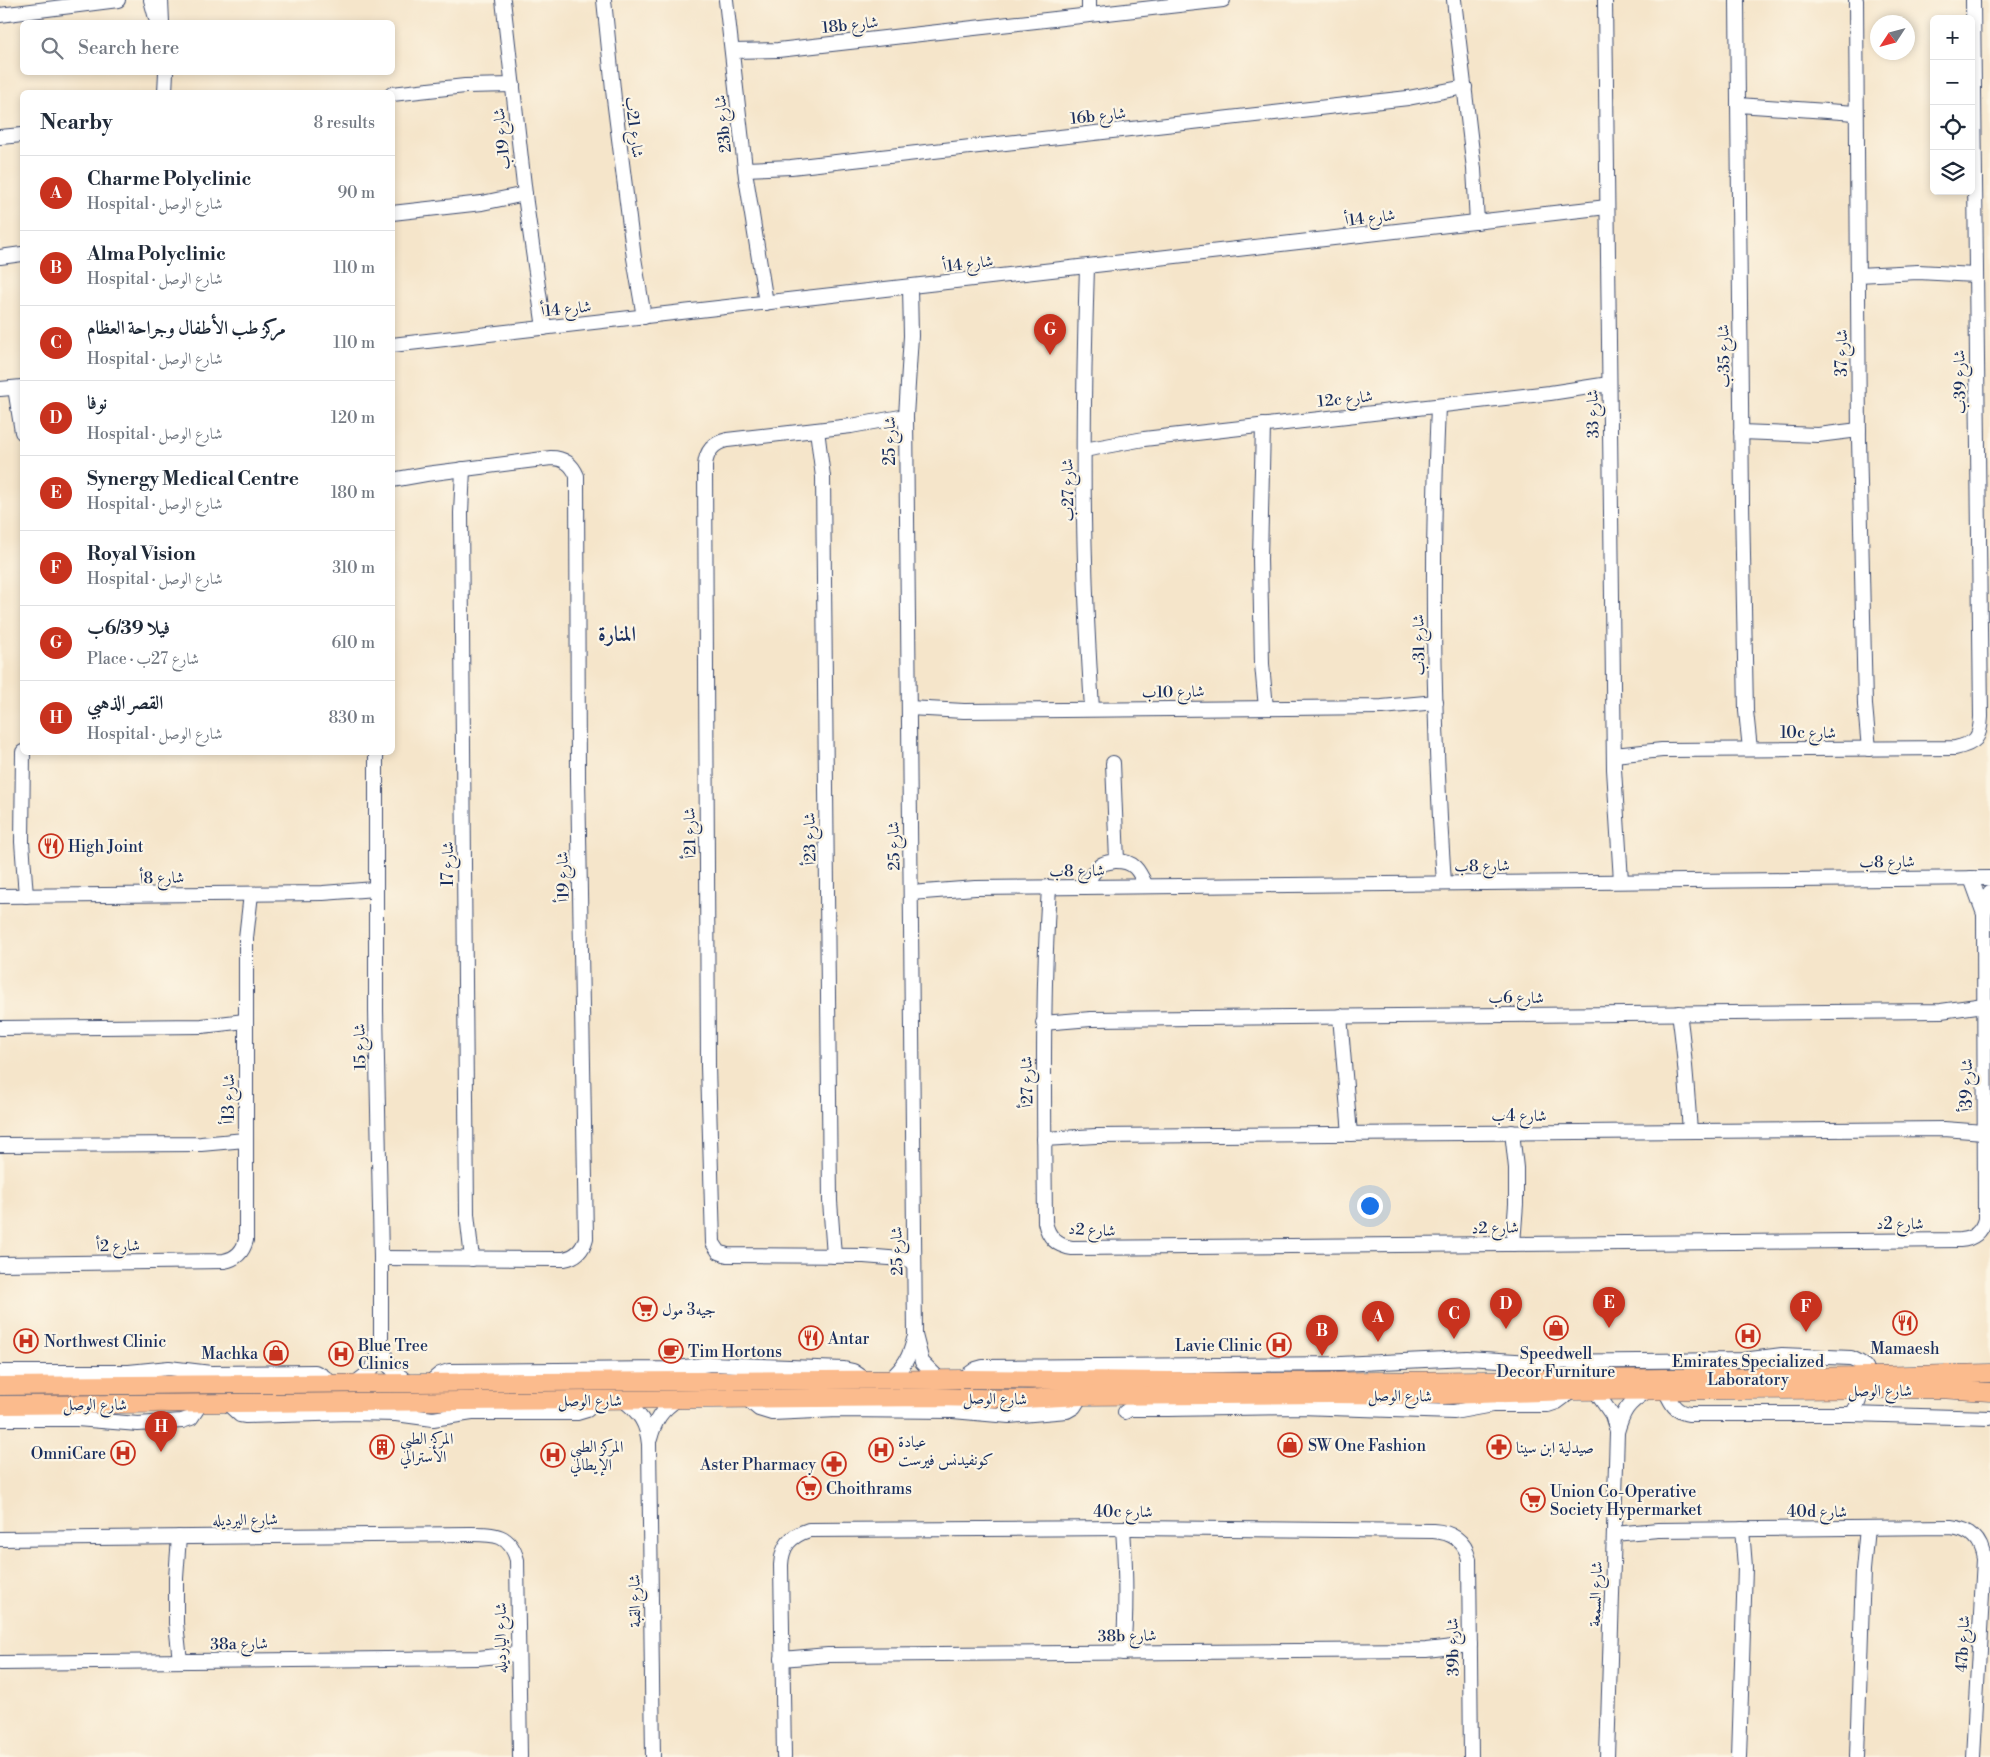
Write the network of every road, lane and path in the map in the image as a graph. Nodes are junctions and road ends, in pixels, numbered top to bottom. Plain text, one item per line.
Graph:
1 (118, 0) edge
2 (150, 0) edge
3 (161, 0) edge
4 (503, 0) edge
5 (604, 0) edge
6 (726, 0) edge
7 (1089, 0) edge
8 (1095, 0) edge
9 (1223, 0) edge
10 (1454, 0) edge
11 (1605, 0) edge
12 (1737, 0) edge
13 (1856, 0) edge
14 (1973, 0) edge
15 (0, 15) edge
16 (1094, 15) junction
17 (156, 20) edge
18 (162, 20) edge
19 (732, 55) junction
20 (166, 75) edge
21 (512, 80) junction
22 (165, 90) edge
23 (170, 90) edge
24 (1465, 92) junction
25 (395, 94) edge
26 (1856, 108) junction
27 (1738, 109) junction
28 (20, 135) edge
29 (0, 137) edge
30 (746, 173) junction
31 (526, 198) junction
32 (1607, 211) junction
33 (395, 213) edge
34 (1481, 221) junction
35 (20, 254) edge
36 (0, 257) edge
37 (1083, 268) junction
38 (1858, 271) junction
39 (1975, 271) junction
40 (906, 288) junction
41 (761, 303) junction
42 (640, 317) junction
43 (540, 328) junction
44 (395, 345) edge
45 (19, 387) edge
46 (0, 389) edge
47 (1609, 389) junction
48 (20, 402) edge
49 (1434, 406) junction
50 (906, 420) junction
51 (1258, 426) junction
52 (822, 429) junction
53 (1860, 435) junction
54 (1741, 437) junction
55 (1084, 445) junction
56 (459, 470) junction
57 (395, 472) edge
58 (426, 474) junction
59 (395, 479) edge
60 (1436, 706) junction
61 (1262, 708) junction
62 (1088, 710) junction
63 (909, 712) junction
64 (1955, 748) joint
65 (1865, 749) junction
66 (1747, 750) junction
67 (1614, 751) junction
68 (23, 755) edge
69 (376, 755) edge
70 (1114, 763) dead end
71 (1116, 861) junction
72 (1971, 878) junction
73 (1990, 878) edge
74 (1616, 882) junction
75 (1439, 883) junction
76 (1146, 886) junction
77 (1044, 887) junction
78 (1084, 887) junction
79 (911, 889) junction
80 (1990, 892) edge
81 (247, 894) junction
82 (375, 894) junction
83 (0, 896) edge
84 (21, 896) junction
85 (1984, 915) junction
86 (1984, 1009) junction
87 (1683, 1013) junction
88 (1345, 1016) junction
89 (1043, 1019) junction
90 (245, 1025) junction
91 (0, 1028) edge
92 (1984, 1127) junction
93 (1685, 1131) junction
94 (1516, 1132) junction
95 (1346, 1134) junction
96 (1044, 1135) junction
97 (245, 1144) junction
98 (0, 1145) edge
99 (1045, 1222) joint
100 (1960, 1240) joint
101 (1517, 1244) junction
102 (914, 1254) junction
103 (830, 1256) junction
104 (236, 1257) joint
105 (462, 1259) junction
106 (381, 1262) junction
107 (0, 1264) edge
108 (915, 1335) junction
109 (380, 1341) junction
110 (0, 1372) edge
111 (1990, 1373) edge
112 (939, 1379) junction
113 (890, 1380) junction
114 (1990, 1382) edge
115 (1866, 1383) junction
116 (354, 1384) junction
117 (408, 1384) junction
118 (334, 1385) junction
119 (0, 1386) edge
120 (1938, 1389) junction
121 (1572, 1391) junction
122 (1596, 1392) junction
123 (1646, 1392) junction
124 (1666, 1392) junction
125 (1990, 1392) edge
126 (1153, 1396) junction
127 (678, 1399) junction
128 (623, 1400) junction
129 (201, 1403) junction
130 (0, 1404) edge
131 (1168, 1409) junction
132 (1125, 1412) dead end
133 (1851, 1414) junction
134 (1990, 1418) edge
135 (0, 1419) edge
136 (1617, 1432) junction
137 (649, 1444) junction
138 (1127, 1528) junction
139 (1863, 1528) junction
140 (1746, 1529) junction
141 (1614, 1530) junction
142 (491, 1534) joint
143 (1974, 1535) joint
144 (174, 1537) junction
145 (0, 1539) edge
146 (1459, 1539) joint
147 (1470, 1650) junction
148 (1128, 1653) junction
149 (782, 1655) junction
150 (517, 1658) junction
151 (175, 1661) junction
152 (0, 1663) edge
153 (520, 1757) edge
154 (653, 1757) edge
155 (784, 1757) edge
156 (1471, 1757) edge
157 (1607, 1757) edge
158 (1739, 1757) edge
159 (1857, 1757) edge
160 (1974, 1757) edge

1 - 15 street
2 - 17 street
3 - 18 street
4 - 21 street, شارع 19ب
5 - 42 street, شارع 21ب
6 - 19 street, 23b شارع
7 - 16 street
8 - 16 street
9 - 16 street, 18b شارع
10 - 24 street
11 - 32 street, شارع 33
12 - 27 street, شارع 35ب
13 - 26 street, شارع 37
14 - 39 street, شارع 39ب
16 - 19 street, 18b شارع
19 - 30 street, 23b شارع
20 - 22 street
20 - 23 street
21 - 25 street
21 - 31 street, شارع 19ب
24 - 30 street, 16b شارع
24 - 34 street
26 - 27 street
26 - 38 street, شارع 37
27 - 54 street, شارع 35ب
28 - 29 street
30 - 41 street, 23b شارع
31 - 33 street
31 - 43 street, شارع 19ب
32 - 34 street, شارع 14أ
32 - 47 street, شارع 33
34 - 37 street, شارع 14أ
35 - 36 street
37 - 40 street, شارع 14أ
37 - 55 street, شارع 27ب
38 - 39 street
38 - 53 street, شارع 37
39 - 64 street, شارع 39ب
40 - 41 street, شارع 14أ
40 - 50 street, شارع 25
41 - 42 street, شارع 14أ
42 - 43 street, شارع 14أ
43 - 44 street, شارع 14أ
45 - 46 street
45 - 48 street
47 - 49 street, 12c شارع
47 - 67 street, شارع 33
49 - 51 street, 12c شارع
49 - 60 street, شارع 31ب
50 - 52 street
50 - 63 street, شارع 25
51 - 55 street, 12c شارع
51 - 61 street
52 - 103 street, شارع 23أ
52 - 103 street, شارع 21أ
53 - 54 street
53 - 65 street, شارع 37
54 - 66 street, شارع 35ب
55 - 62 street, شارع 27ب
56 - 58 street
56 - 105 street, شارع 17
56 - 105 street, شارع 19أ
57 - 58 street
58 - 59 street
60 - 61 street, شارع 10ب
60 - 75 street, شارع 31ب
61 - 62 street, شارع 10ب
62 - 63 street, شارع 10ب
63 - 79 street, شارع 25
64 - 65 street, 10c شارع
65 - 66 street, 10c شارع
66 - 67 street, 10c شارع
67 - 74 street, شارع 33
68 - 84 street
69 - 82 street, شارع 15
70 - 71 street
71 - 76 street
71 - 78 street
72 - 73 street, شارع 8ب
72 - 74 street, شارع 8ب
72 - 85 street, شارع 39أ
74 - 75 street, شارع 8ب
75 - 76 street, شارع 8ب
76 - 78 street, شارع 8ب
77 - 78 street, شارع 8ب
77 - 79 street, شارع 8ب
77 - 89 street, شارع 27أ
79 - 102 street, شارع 25
80 - 85 street, شارع 39أ
81 - 82 street, شارع 8أ
81 - 84 street, شارع 8أ
81 - 90 street, شارع 13أ
82 - 106 street, شارع 15
83 - 84 street, شارع 8أ
85 - 86 street, شارع 39أ
86 - 87 street, شارع 6ب
86 - 92 street, شارع 39أ
87 - 88 street, شارع 6ب
87 - 93 street
88 - 89 street, شارع 6ب
88 - 95 street
89 - 96 street, شارع 27أ
90 - 91 street
90 - 97 street, شارع 13أ
92 - 93 street, شارع 4ب
92 - 100 street, شارع 39أ
93 - 94 street, شارع 4ب
94 - 95 street, شارع 4ب
94 - 101 street
95 - 96 street, شارع 4ب
96 - 99 street, شارع 27أ
97 - 98 street
97 - 104 street, شارع 13أ
99 - 101 street, شارع 2د
100 - 101 street, شارع 2د
102 - 103 street
102 - 108 street, شارع 25
104 - 107 street, شارع 2أ
105 - 106 street
106 - 109 street, شارع 15
108 - 112 street, شارع 25
108 - 113 street, شارع 25
109 - 116 street, شارع 15
109 - 117 street, شارع 15
110 - 118 street
111 - 115 main road, شارع الوصل
112 - 113 main road, شارع الوصل
112 - 115 main road, شارع الوصل
113 - 117 main road, شارع الوصل
114 - 120 main road
115 - 120 main road, شارع الوصل
115 - 124 main road, شارع الوصل
115 - 133 street
116 - 117 main road, شارع الوصل
116 - 118 main road, شارع الوصل
118 - 119 main road, شارع الوصل
120 - 125 main road, شارع الوصل
121 - 122 main road, شارع الوصل
121 - 126 main road, شارع الوصل
121 - 131 street
122 - 123 main road, شارع الوصل
122 - 136 street, شارع السمعة
123 - 124 main road, شارع الوصل
123 - 136 street, شارع السمعة
124 - 133 street
126 - 127 main road, شارع الوصل
126 - 131 street
127 - 128 main road, شارع الوصل
127 - 137 street, شارع القبة
128 - 129 main road, شارع الوصل
128 - 137 street, شارع القبة
129 - 130 main road, شارع الوصل
129 - 135 street
131 - 132 street
133 - 134 street
136 - 141 street, شارع السمعة
137 - 154 street, شارع القبة
138 - 146 street, 40c شارع
138 - 148 street
138 - 149 street, 40c شارع
139 - 140 street, 40d شارع
139 - 143 street, 40d شارع
139 - 159 street
140 - 141 street, 40d شارع
140 - 158 street
141 - 157 street, شارع السمعة
142 - 144 street, شارع اليرديله
142 - 150 street, شارع اليارديله
143 - 160 street, 47b شارع
144 - 145 street, شارع اليرديله
144 - 151 street
146 - 147 street, 39b شارع
147 - 148 street, 38b شارع
147 - 156 street, 39b شارع
148 - 149 street, 38b شارع
149 - 155 street
150 - 151 street, 38a شارع
150 - 153 street, شارع اليارديله
151 - 152 street, 38a شارع

